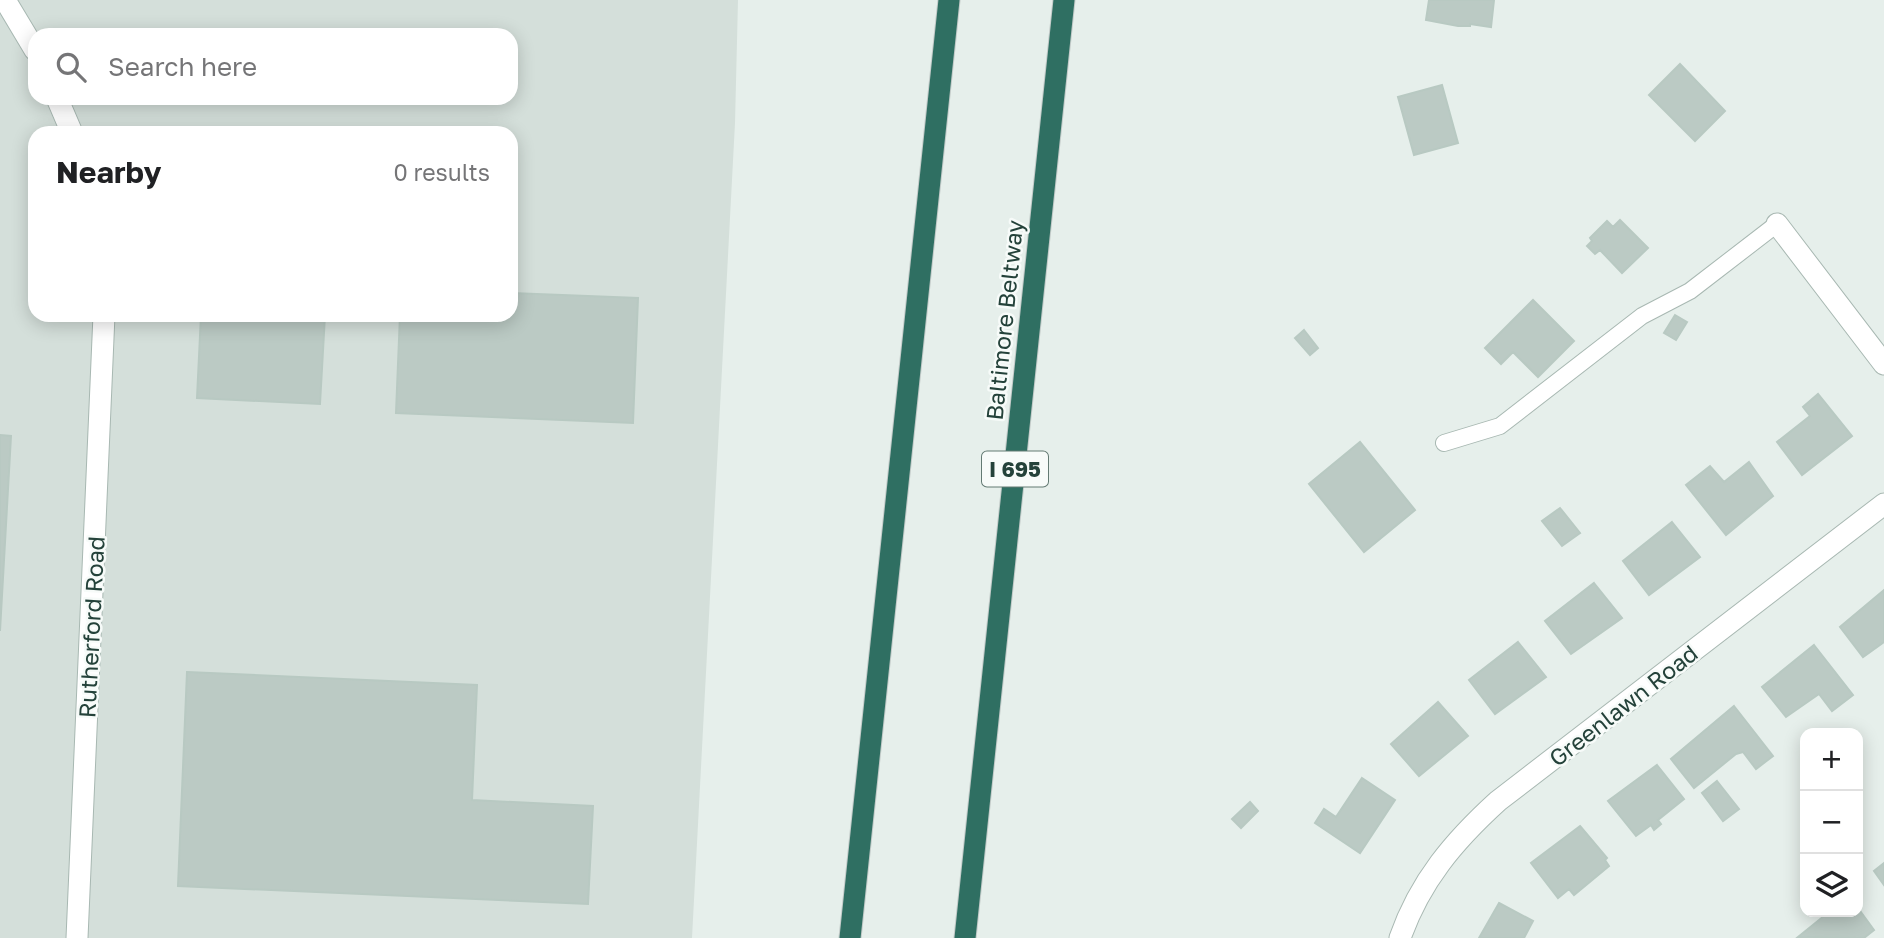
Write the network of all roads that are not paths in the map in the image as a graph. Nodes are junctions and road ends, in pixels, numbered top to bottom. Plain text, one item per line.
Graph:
1 (5, 0) edge
2 (949, 0) edge
3 (1064, 0) edge
4 (28, 38) edge
5 (60, 105) edge
6 (69, 126) edge
7 (1777, 224) joint
8 (104, 322) edge
9 (1884, 364) edge
10 (1444, 443) dead end
11 (1884, 504) edge
12 (77, 938) edge
13 (850, 938) edge
14 (965, 938) edge
15 (1400, 938) edge

1 - 4 street
2 - 13 highway
3 - 14 highway, Baltimore Beltway / I 695
5 - 6 street
7 - 9 street
7 - 10 lane
8 - 12 street, Rutherford Road
11 - 15 street, Greenlawn Road

